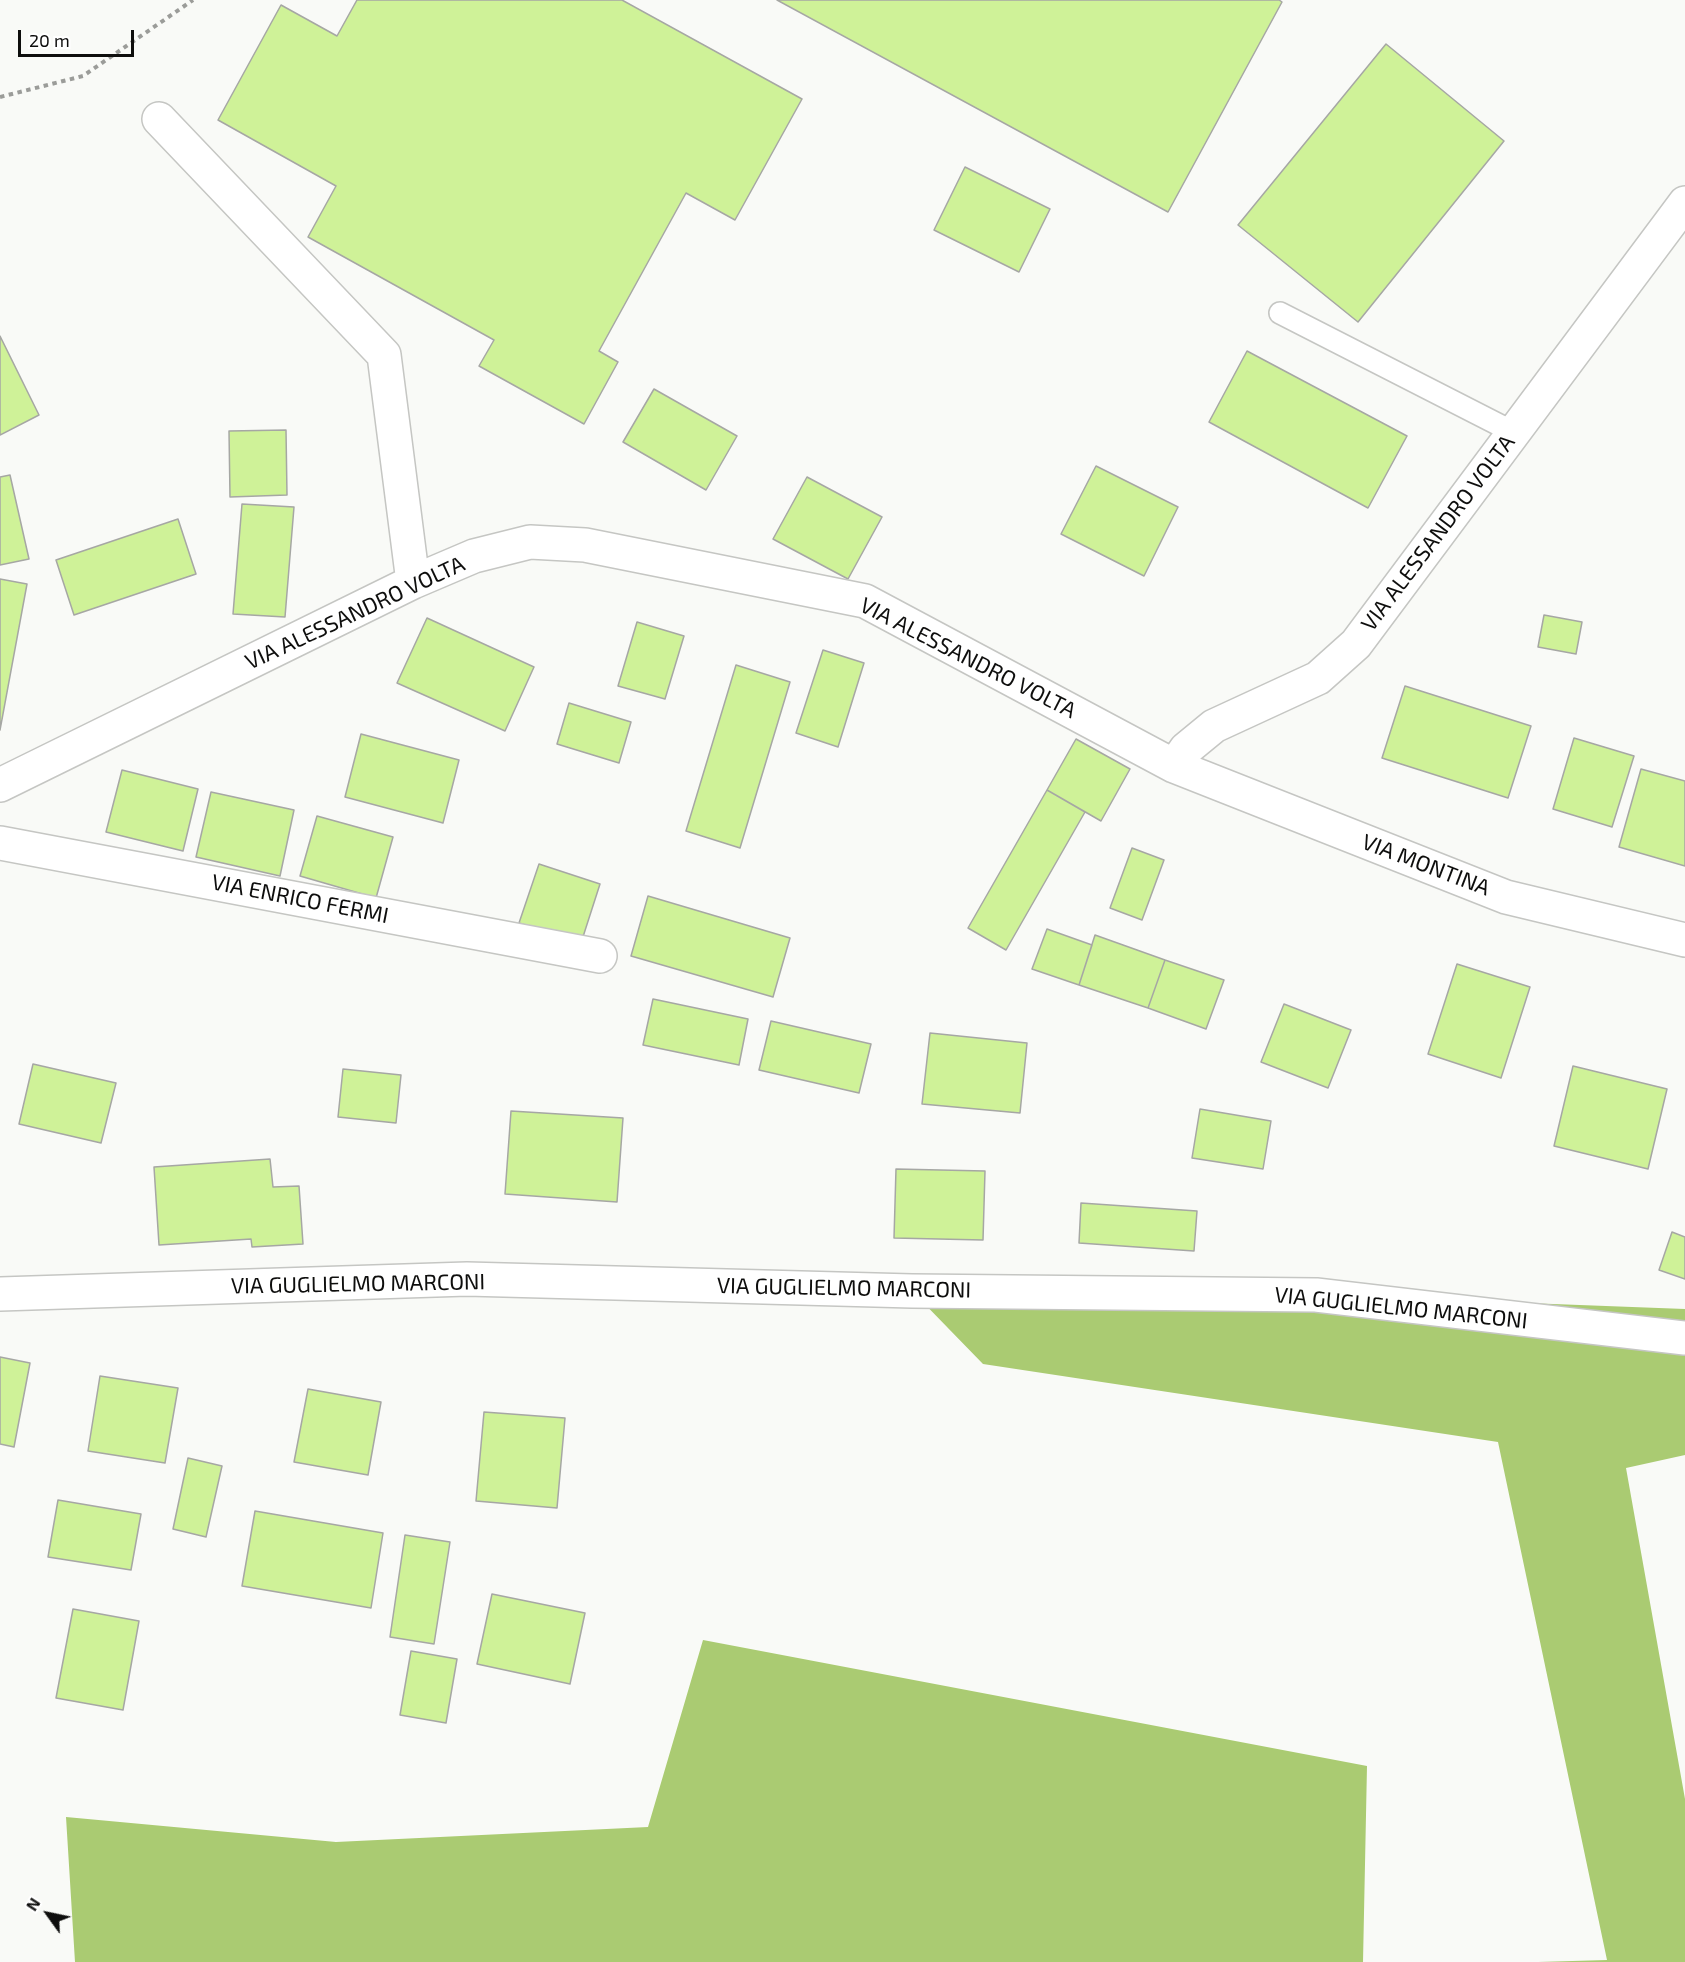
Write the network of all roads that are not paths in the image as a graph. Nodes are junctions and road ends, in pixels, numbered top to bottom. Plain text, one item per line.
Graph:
1 (159, 119) dead end
2 (1685, 203) edge
3 (1280, 313) dead end
4 (1513, 432) junction
5 (413, 582) junction
6 (1174, 766) junction
7 (0, 785) edge
8 (0, 843) edge
9 (1685, 940) edge
10 (600, 956) dead end
11 (0, 1294) edge
12 (1685, 1338) edge

1 - 5 street
2 - 4 street, VIA ALESSANDRO VOLTA
3 - 4 lane
4 - 6 street, VIA ALESSANDRO VOLTA
5 - 6 street, VIA ALESSANDRO VOLTA
5 - 7 street, VIA ALESSANDRO VOLTA
6 - 9 street, VIA MONTINA
8 - 10 street, VIA ENRICO FERMI
11 - 12 street, VIA GUGLIELMO MARCONI

